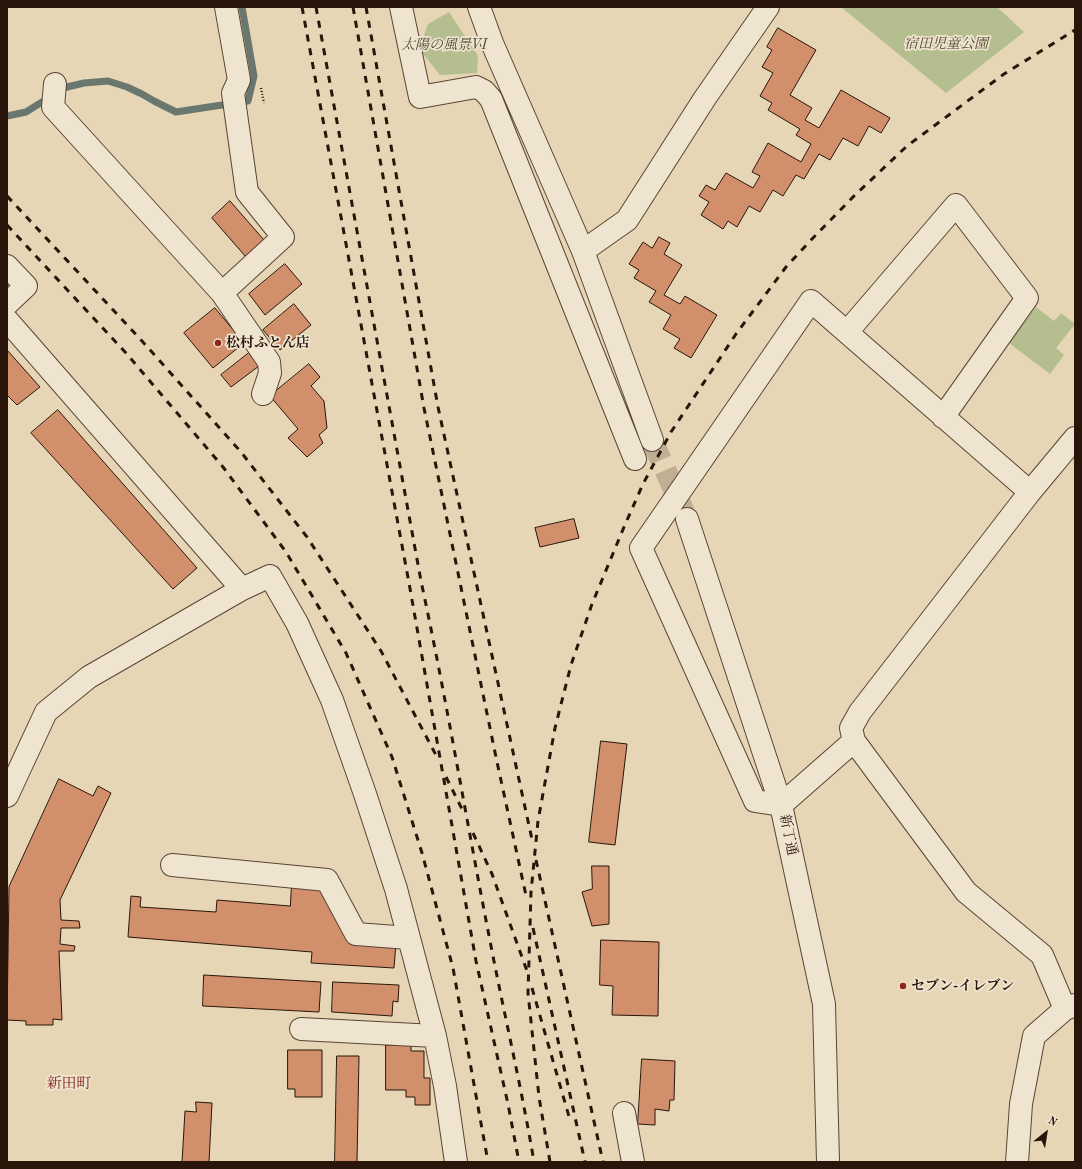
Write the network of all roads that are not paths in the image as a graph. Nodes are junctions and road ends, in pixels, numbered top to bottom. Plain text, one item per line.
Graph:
1 (226, 7) edge
2 (401, 7) edge
3 (479, 7) edge
4 (768, 7) edge
5 (55, 84) dead end
6 (583, 251) junction
7 (7, 266) edge
8 (222, 293) junction
9 (7, 304) edge
10 (7, 320) edge
11 (847, 332) junction
12 (263, 394) dead end
13 (943, 417) junction
14 (1075, 438) edge
15 (652, 440) tunnel mouth
16 (635, 460) dead end
17 (1030, 492) junction
18 (687, 519) tunnel mouth
19 (242, 589) junction
20 (854, 741) junction
21 (7, 796) edge
22 (781, 805) junction
23 (172, 865) dead end
24 (409, 938) junction
25 (1070, 1007) edge
26 (301, 1029) dead end
27 (435, 1036) junction
28 (624, 1113) dead end
29 (456, 1162) edge
30 (633, 1162) edge
31 (828, 1162) edge
32 (1017, 1162) edge

1 - 8 street
2 - 16 street
3 - 6 street
4 - 6 street
5 - 8 street
6 - 15 street
7 - 9 street
8 - 12 street
10 - 19 street
11 - 13 street
11 - 13 street
11 - 22 street
13 - 17 street
14 - 17 street
17 - 20 street
18 - 22 street, 新丁通
19 - 21 street
19 - 24 street
20 - 22 street
20 - 25 street
22 - 31 street, 新丁通
23 - 24 street
24 - 27 street
25 - 32 street
26 - 27 street
27 - 29 street
28 - 30 street

